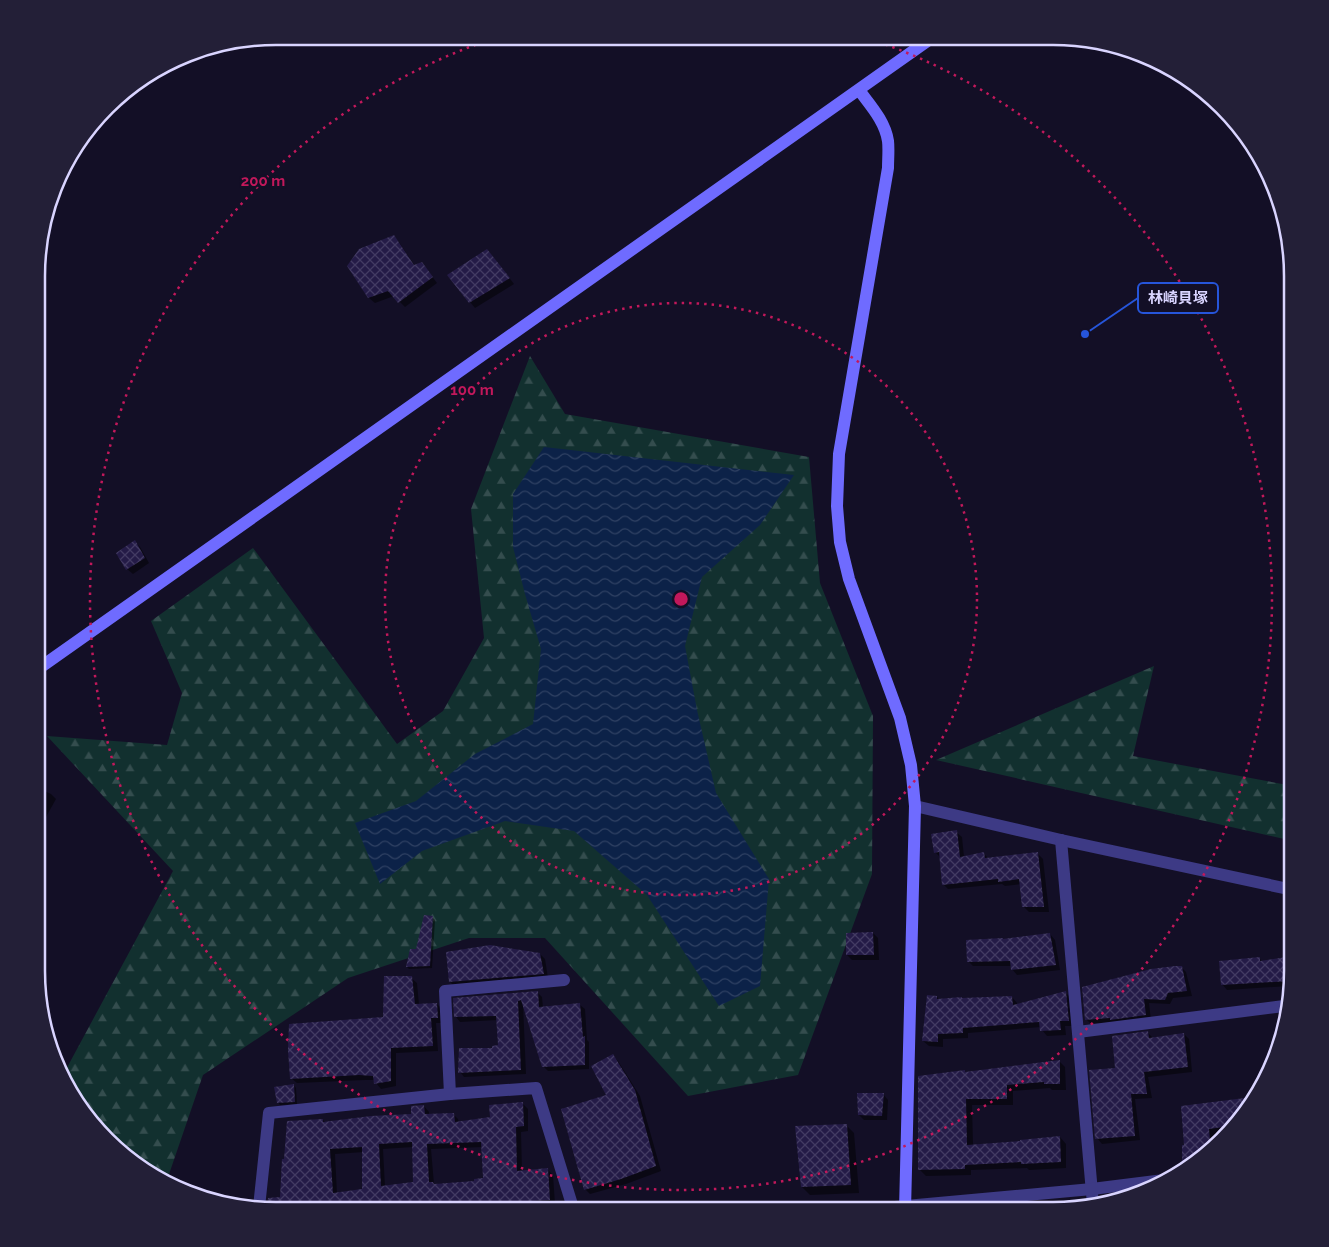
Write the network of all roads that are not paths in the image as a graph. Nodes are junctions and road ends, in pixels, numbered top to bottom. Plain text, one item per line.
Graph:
1 (922, 45) edge
2 (859, 90) junction
3 (45, 664) edge
4 (915, 806) junction
5 (1060, 840) junction
6 (1284, 888) edge
7 (564, 980) dead end
8 (1281, 1006) edge
9 (1078, 1032) junction
10 (450, 1094) junction
11 (1145, 1182) edge
12 (1092, 1189) junction
13 (1093, 1199) edge
14 (260, 1202) edge
15 (572, 1202) edge
16 (905, 1202) edge
17 (970, 1202) edge

1 - 2 street
2 - 3 street
2 - 4 street
4 - 5 street
4 - 16 street
5 - 6 street
5 - 9 street
7 - 10 street
8 - 9 street
9 - 12 street
10 - 14 street
10 - 15 street
11 - 12 street
12 - 13 street
12 - 17 street

